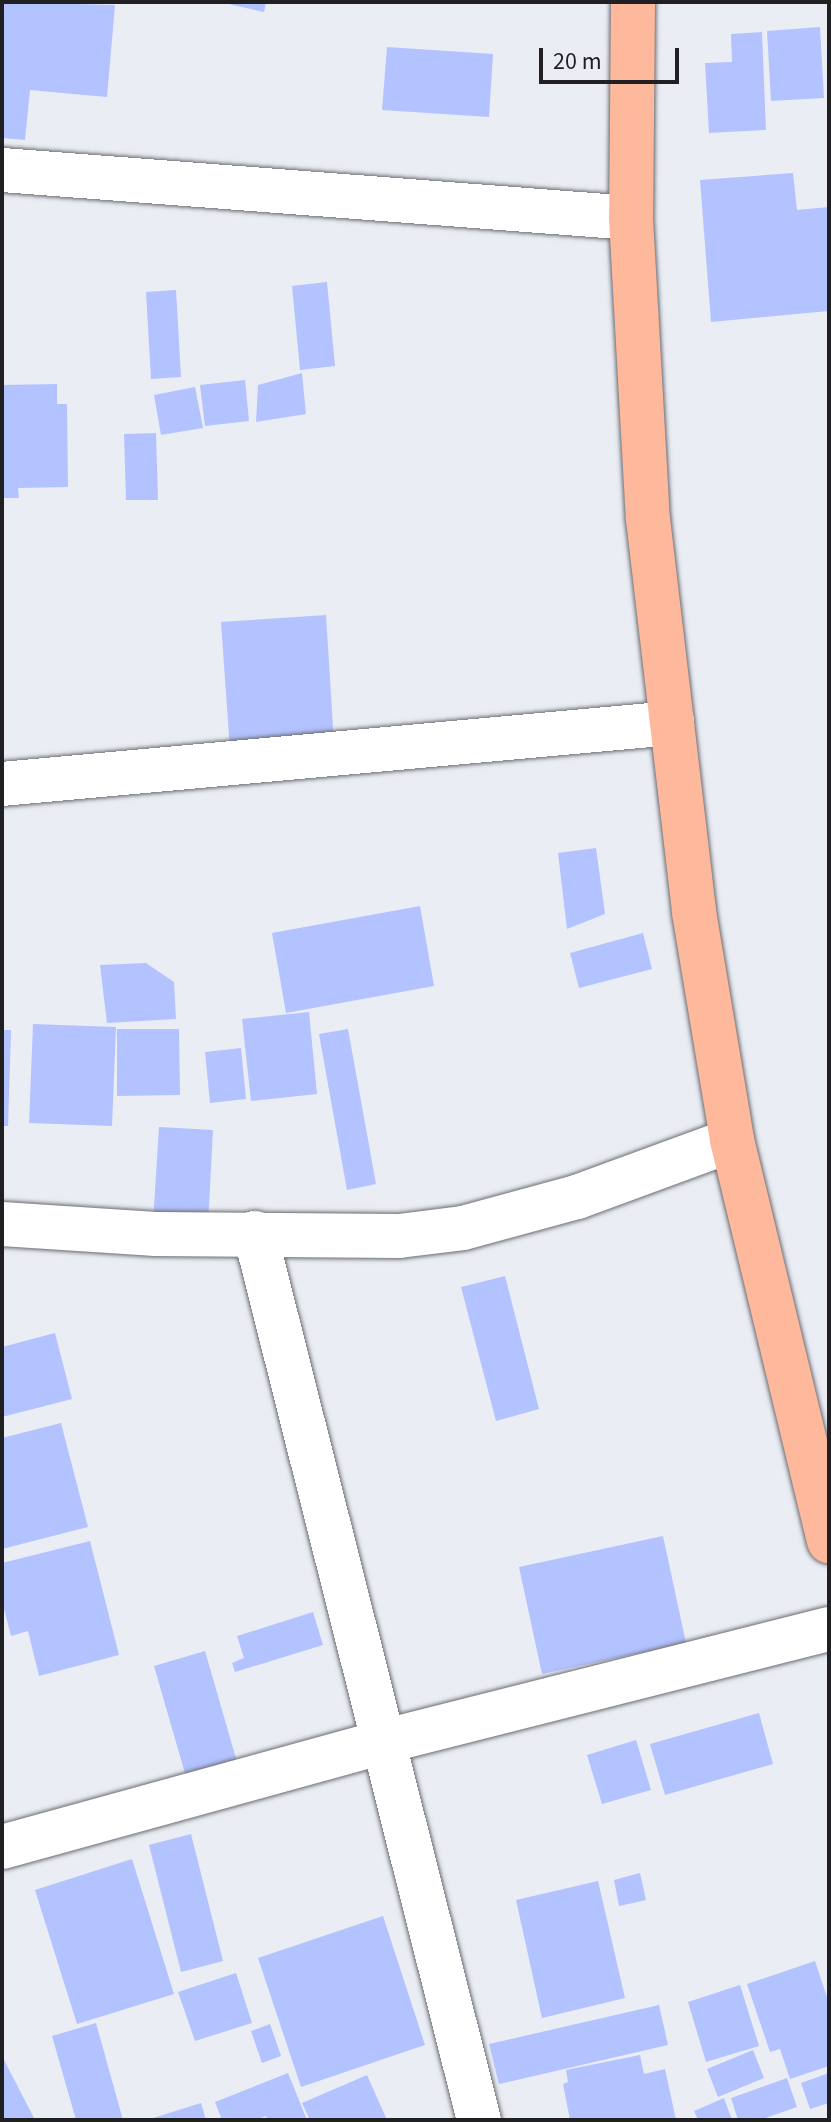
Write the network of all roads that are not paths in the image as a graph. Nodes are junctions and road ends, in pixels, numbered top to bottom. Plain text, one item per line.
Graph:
1 (633, 2) edge
2 (2, 170) edge
3 (631, 218) junction
4 (672, 723) junction
5 (2, 784) edge
6 (732, 1140) junction
7 (2, 1224) edge
8 (255, 1233) junction
9 (829, 1541) edge
10 (829, 1629) edge
11 (382, 1742) junction
12 (2, 1847) edge
13 (479, 2120) edge

1 - 3 highway
2 - 3 street
3 - 4 highway
4 - 5 street
4 - 6 highway
6 - 8 street
6 - 9 highway
7 - 8 street
8 - 11 street
10 - 11 street
11 - 12 street
11 - 13 street

